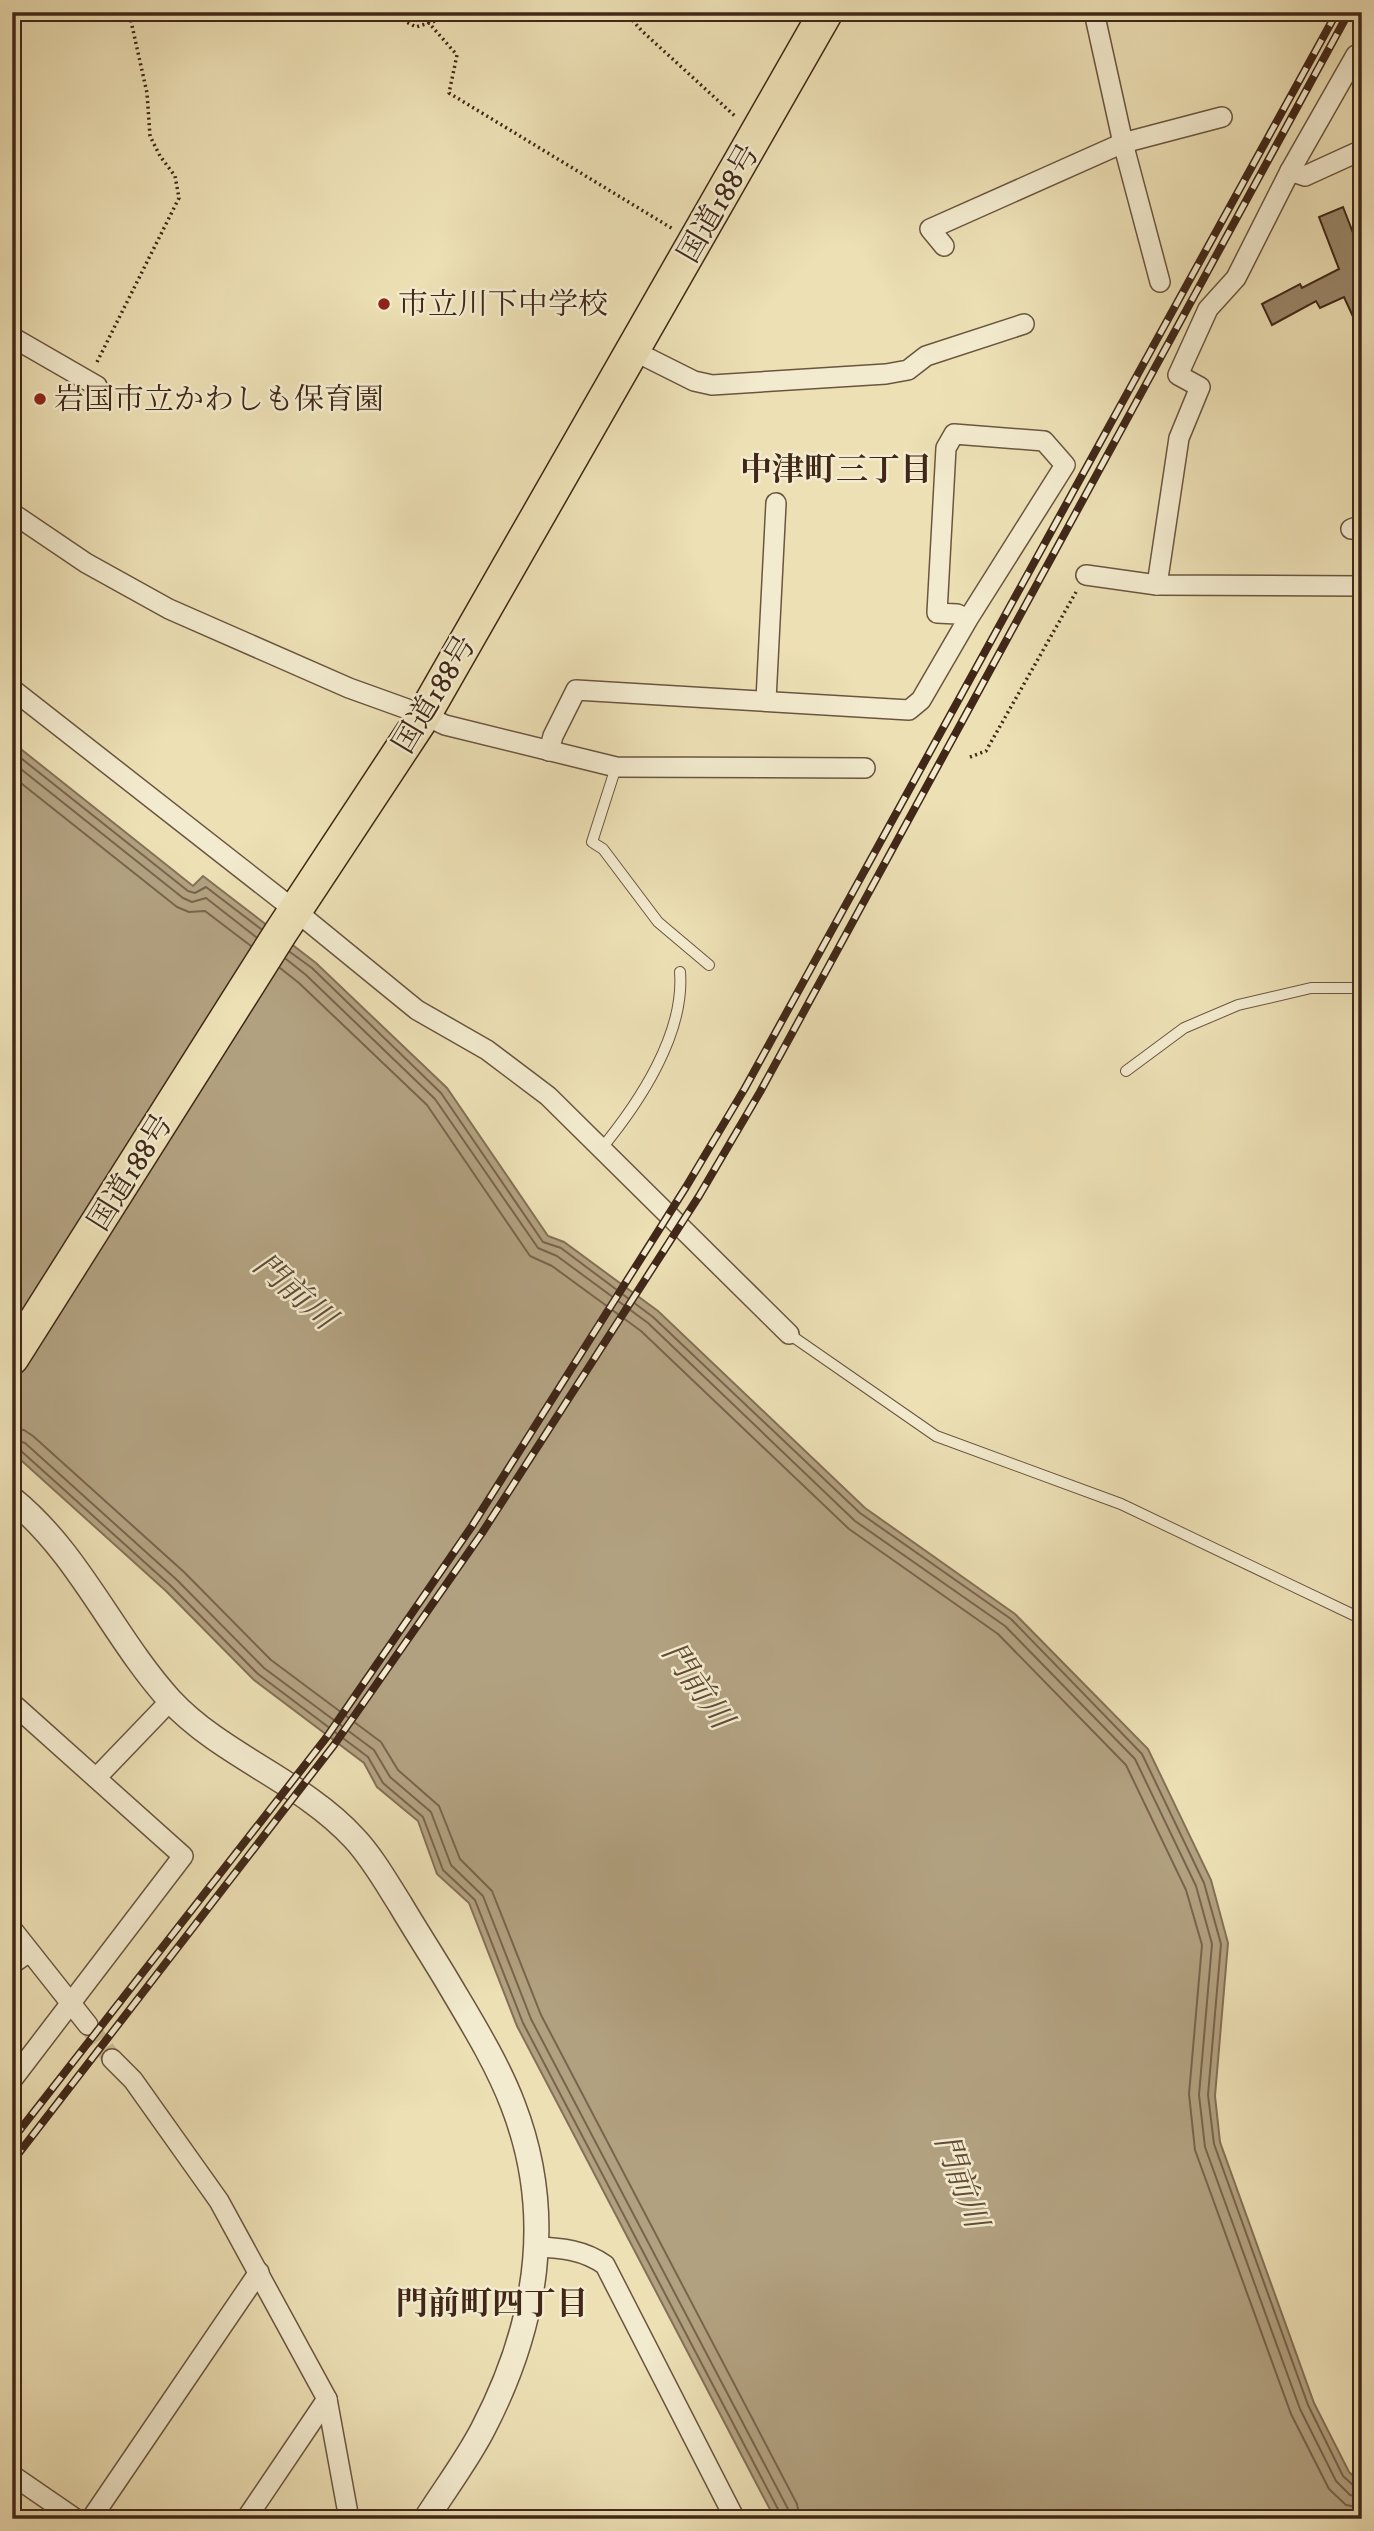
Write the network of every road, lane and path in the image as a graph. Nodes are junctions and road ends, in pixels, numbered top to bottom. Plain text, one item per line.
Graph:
1 (129, 12) edge
2 (388, 12) edge
3 (464, 12) edge
4 (625, 12) edge
5 (826, 12) edge
6 (1094, 12) edge
7 (428, 22) junction
8 (1356, 55) dead end
9 (1223, 117) dead end
10 (759, 130) junction
11 (1123, 143) junction
12 (1362, 150) edge
13 (1290, 171) junction
14 (696, 242) junction
15 (944, 246) dead end
16 (1160, 282) dead end
17 (1024, 324) dead end
18 (12, 337) edge
19 (634, 351) junction
20 (93, 383) joint
21 (776, 503) dead end
22 (12, 513) edge
23 (1086, 575) joint
24 (1157, 585) junction
25 (1362, 586) edge
26 (968, 619) junction
27 (12, 689) edge
28 (766, 700) junction
29 (424, 715) junction
30 (550, 751) junction
31 (970, 757) dead end
32 (616, 767) junction
33 (865, 768) dead end
34 (289, 922) junction
35 (709, 965) dead end
36 (680, 972) dead end
37 (1362, 988) edge
38 (1126, 1071) dead end
39 (601, 1150) junction
40 (789, 1334) joint
41 (12, 1358) edge
42 (12, 1499) edge
43 (1362, 1619) edge
44 (171, 1700) junction
45 (12, 1703) edge
46 (96, 1778) junction
47 (12, 1929) edge
48 (29, 1952) junction
49 (12, 1964) edge
50 (70, 2003) junction
51 (88, 2025) tunnel mouth
52 (112, 2059) tunnel mouth
53 (12, 2080) edge
54 (537, 2247) junction
55 (259, 2272) junction
56 (327, 2399) junction
57 (12, 2475) edge
58 (76, 2519) edge
59 (91, 2519) edge
60 (246, 2519) edge
61 (349, 2519) edge
62 (426, 2519) edge
63 (735, 2519) edge

1 - 20 path
2 - 7 path
3 - 7 path
4 - 10 path
5 - 10 highway, 国道188号
6 - 11 street
7 - 14 path
8 - 13 street
9 - 11 street
10 - 14 highway, 国道188号
11 - 15 street
11 - 16 street
12 - 13 street
13 - 24 street
14 - 19 highway, 国道188号
17 - 19 street
18 - 20 street
19 - 29 highway, 国道188号
21 - 28 street
22 - 29 street
23 - 24 street
23 - 31 path
24 - 25 street
26 - 26 street
26 - 28 street
27 - 34 street
28 - 30 street
29 - 30 street
29 - 34 highway, 国道188号
30 - 32 street
32 - 33 street
32 - 35 lane
34 - 39 street
34 - 41 highway, 国道188号
36 - 39 lane
37 - 38 lane
39 - 40 street
40 - 43 lane
42 - 44 street
44 - 46 street
44 - 54 street
45 - 46 street
46 - 50 street
47 - 48 street
48 - 49 street
48 - 50 street
50 - 51 street
50 - 53 street
52 - 55 street
54 - 62 street
54 - 63 street
55 - 56 street
55 - 59 street
56 - 60 street
56 - 61 street
57 - 58 street

